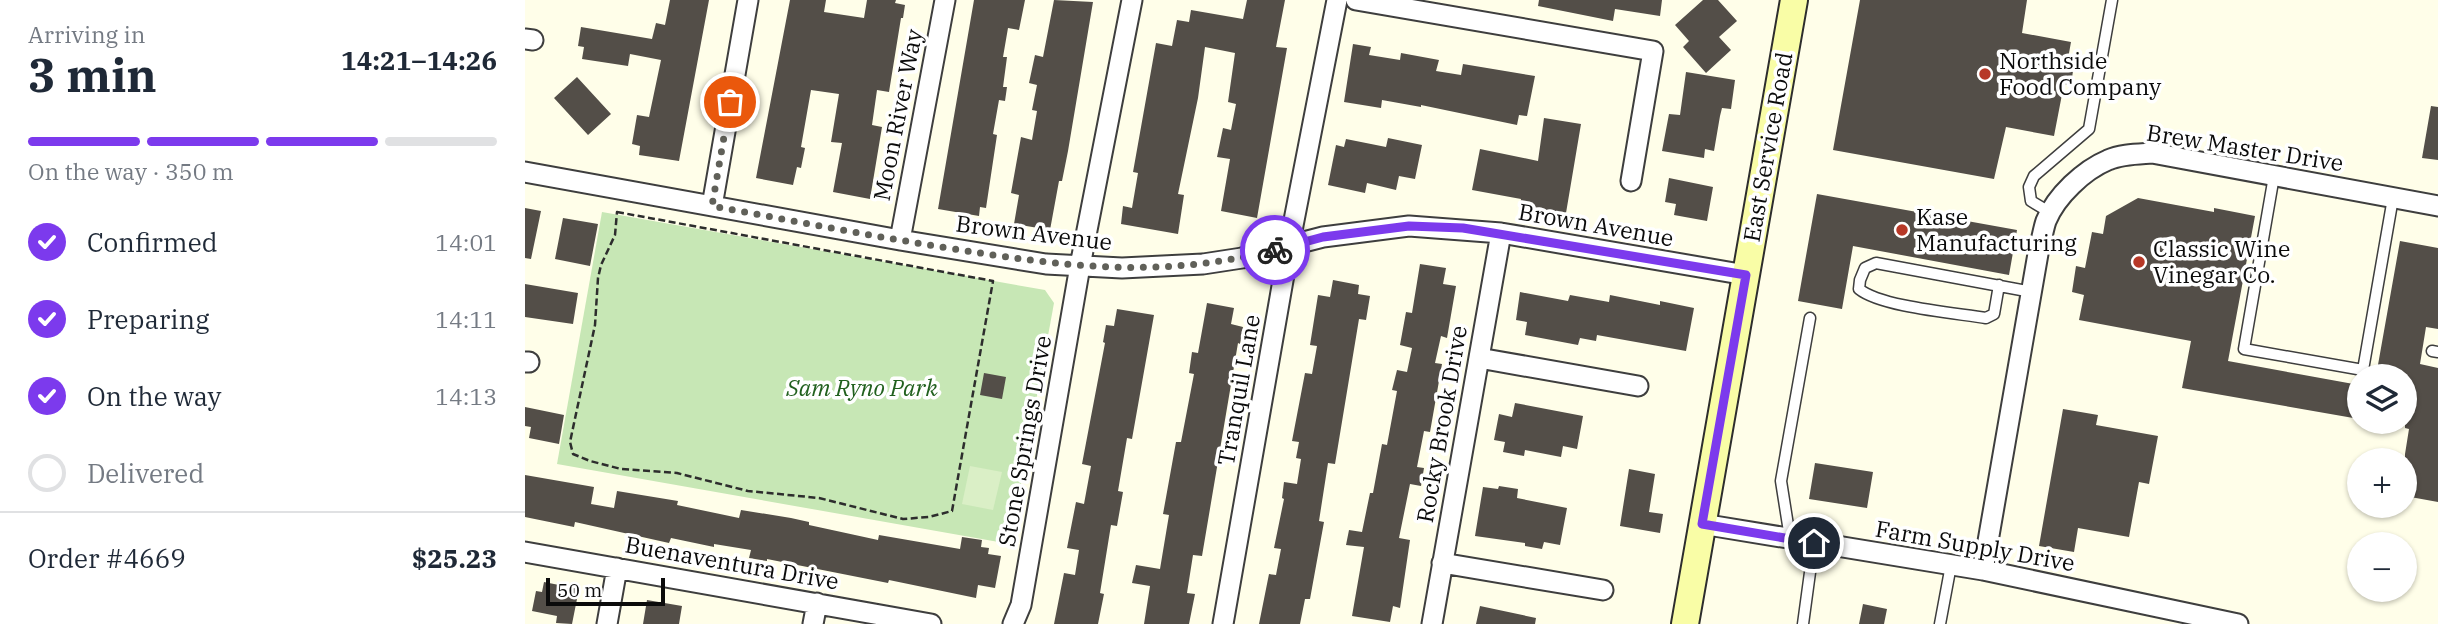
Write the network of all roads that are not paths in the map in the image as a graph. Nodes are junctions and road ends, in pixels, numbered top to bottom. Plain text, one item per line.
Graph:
1 (748, 0) edge
2 (945, 0) edge
3 (1132, 0) edge
4 (1337, 0) edge
5 (1356, 0) edge
6 (1794, 0) edge
7 (2112, 0) edge
8 (525, 172) edge
9 (2274, 176) junction
10 (1631, 181) dead end
11 (2393, 198) junction
12 (712, 206) junction
13 (2438, 206) edge
14 (2051, 213) junction
15 (1501, 233) junction
16 (900, 240) junction
17 (1289, 246) junction
18 (1080, 266) junction
19 (1746, 275) junction
20 (1999, 285) junction
21 (2032, 292) junction
22 (1809, 318) dead end
23 (1479, 358) junction
24 (1639, 386) dead end
25 (1702, 524) junction
26 (1790, 538) junction
27 (1814, 543) junction
28 (525, 552) edge
29 (1442, 563) junction
30 (1951, 565) junction
31 (617, 568) junction
32 (1983, 570) junction
33 (1603, 590) dead end
34 (817, 603) junction
35 (607, 624) edge
36 (814, 624) edge
37 (931, 624) edge
38 (1013, 624) edge
39 (1223, 624) edge
40 (1432, 624) edge
41 (1685, 624) edge
42 (1803, 624) edge
43 (1940, 624) edge
44 (2238, 624) edge

1 - 12 street
2 - 16 street, Moon River Way
3 - 18 street, Stone Springs Drive
4 - 17 street, Tranquil Lane
5 - 10 street
6 - 19 street, East Service Road
7 - 14 lane
8 - 12 street, Brown Avenue
9 - 11 street, Brew Master Drive
9 - 11 lane
9 - 14 street, Brew Master Drive
11 - 13 street, Brew Master Drive
12 - 16 street, Brown Avenue
14 - 21 street, Brew Master Drive
15 - 17 street, Brown Avenue
15 - 19 street, Brown Avenue
15 - 23 street, Rocky Brook Drive
16 - 18 street, Brown Avenue
17 - 18 street, Brown Avenue
17 - 39 street, Tranquil Lane
18 - 38 street, Stone Springs Drive
19 - 25 street, East Service Road
20 - 20 lane
20 - 21 lane
21 - 32 street, Brew Master Drive
22 - 26 lane
23 - 24 street
23 - 29 street, Rocky Brook Drive
25 - 26 street, Farm Supply Drive
25 - 41 street, East Service Road
26 - 27 street, Farm Supply Drive
27 - 30 street, Farm Supply Drive
27 - 42 lane
28 - 31 street, Buenaventura Drive
29 - 33 street
29 - 40 street, Rocky Brook Drive
30 - 32 street, Farm Supply Drive
30 - 43 lane
31 - 34 street, Buenaventura Drive
31 - 35 street
32 - 44 street, Farm Supply Drive
34 - 36 street
34 - 37 street, Buenaventura Drive

